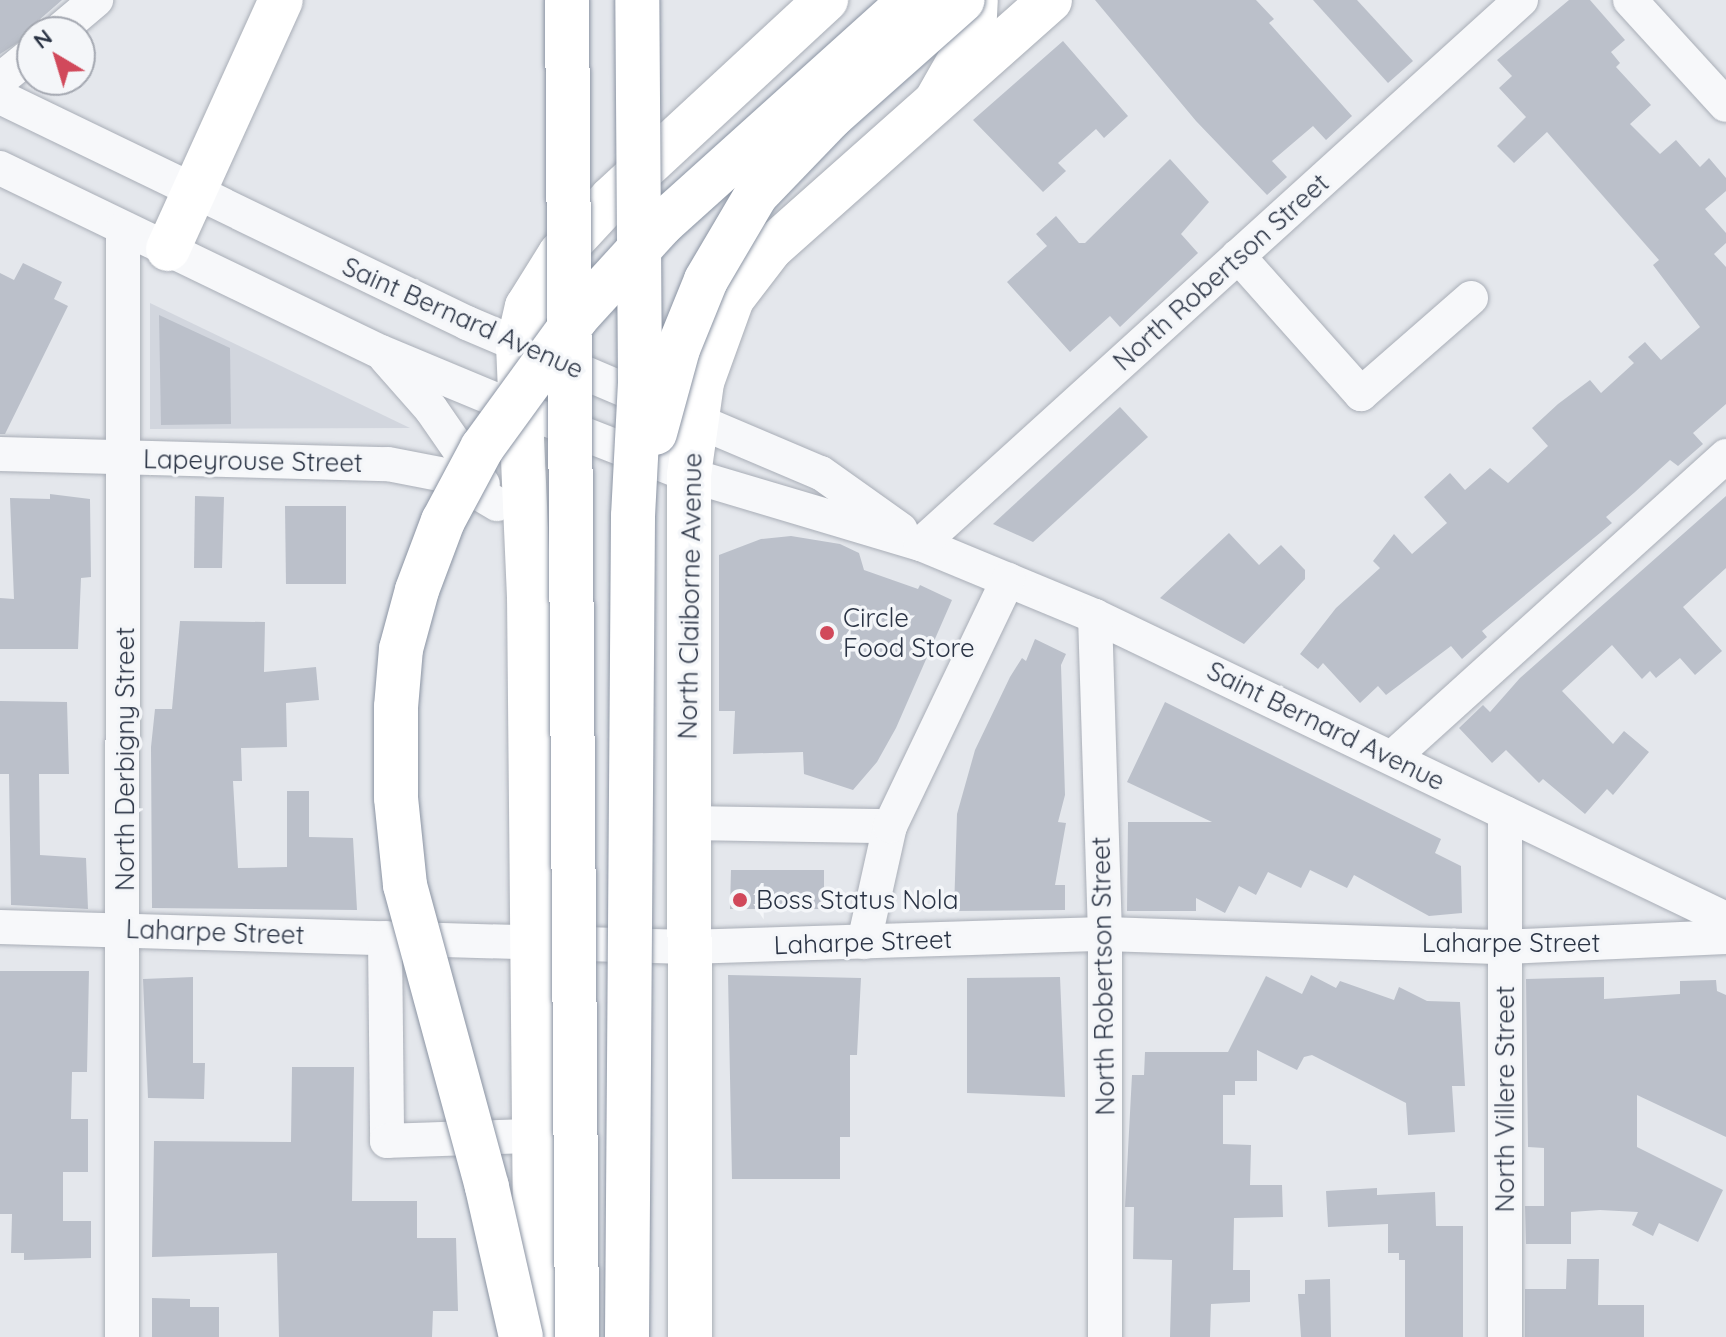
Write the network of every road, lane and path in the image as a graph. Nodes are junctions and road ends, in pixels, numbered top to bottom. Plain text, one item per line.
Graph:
1 (96, 0) edge
2 (281, 0) edge
3 (567, 0) edge
4 (637, 0) edge
5 (826, 0) edge
6 (911, 0) edge
7 (963, 0) edge
8 (976, 0) edge
9 (1050, 0) edge
10 (1521, 0) edge
11 (1630, 0) edge
12 (77, 16) edge
13 (16, 67) edge
14 (0, 80) edge
15 (0, 97) edge
16 (936, 101) junction
17 (1726, 105) edge
18 (0, 168) edge
19 (193, 193) junction
20 (123, 229) junction
21 (168, 249) junction
22 (1238, 256) junction
23 (1471, 298) dead end
24 (518, 345) junction
25 (381, 352) junction
26 (520, 409) junction
27 (695, 417) junction
28 (0, 454) edge
29 (1726, 456) edge
30 (123, 458) junction
31 (689, 475) junction
32 (497, 504) junction
33 (633, 516) junction
34 (921, 544) junction
35 (1008, 580) junction
36 (529, 597) junction
37 (1095, 616) junction
38 (1393, 757) junction
39 (1505, 813) junction
40 (688, 823) junction
41 (890, 826) junction
42 (1726, 919) edge
43 (0, 927) edge
44 (126, 928) junction
45 (1105, 934) junction
46 (1726, 937) edge
47 (385, 938) junction
48 (530, 942) junction
49 (864, 942) junction
50 (687, 947) junction
51 (1504, 947) junction
52 (533, 1136) junction
53 (122, 1337) edge
54 (521, 1337) edge
55 (536, 1337) edge
56 (577, 1337) edge
57 (627, 1337) edge
58 (690, 1337) edge
59 (1105, 1337) edge
60 (1505, 1337) edge

1 - 12 street
2 - 19 main road
3 - 56 main road, bridge
4 - 33 main road, bridge
5 - 24 main road
6 - 54 main road, bridge
7 - 33 main road, bridge
8 - 16 main road
9 - 16 main road, North Claiborne Avenue
10 - 22 street, North Robertson Street
11 - 17 street
13 - 14 street
15 - 19 street, Saint Bernard Avenue
16 - 27 main road, North Claiborne Avenue
18 - 20 street, Saint Bernard Avenue
19 - 21 main road
19 - 24 street, Saint Bernard Avenue
20 - 21 street, Saint Bernard Avenue
20 - 30 street, North Derbigny Street
21 - 25 street, Saint Bernard Avenue
22 - 23 street
22 - 34 street, North Robertson Street
24 - 26 main road
24 - 27 street, Saint Bernard Avenue
25 - 26 street, Saint Bernard Avenue
25 - 32 street
26 - 31 street, Saint Bernard Avenue
26 - 36 main road
27 - 31 main road, North Claiborne Avenue
27 - 34 street, Saint Bernard Avenue
28 - 30 street, Lapeyrouse Street
29 - 38 street
30 - 32 street, Lapeyrouse Street
30 - 44 street, North Derbigny Street
31 - 34 street, Saint Bernard Avenue
31 - 40 main road, North Claiborne Avenue
32 - 36 street
33 - 57 main road, bridge
34 - 35 street, Saint Bernard Avenue
35 - 37 street, Saint Bernard Avenue
35 - 41 street
36 - 48 main road
37 - 38 street, Saint Bernard Avenue
37 - 45 street, North Robertson Street
38 - 39 street, Saint Bernard Avenue
39 - 42 street, Saint Bernard Avenue
39 - 51 street, North Villere Street
40 - 41 street
40 - 50 main road, North Claiborne Avenue
41 - 49 street
43 - 44 street, Laharpe Street
44 - 47 street, Laharpe Street
44 - 53 street, North Derbigny Street
45 - 49 street, Laharpe Street
45 - 51 street, Laharpe Street
45 - 59 street, North Robertson Street
46 - 51 street, Laharpe Street
47 - 48 street, Laharpe Street
47 - 52 street
48 - 50 street, Laharpe Street
48 - 52 main road
49 - 50 street, Laharpe Street
50 - 58 main road, North Claiborne Avenue
51 - 60 street, North Villere Street
52 - 55 main road

